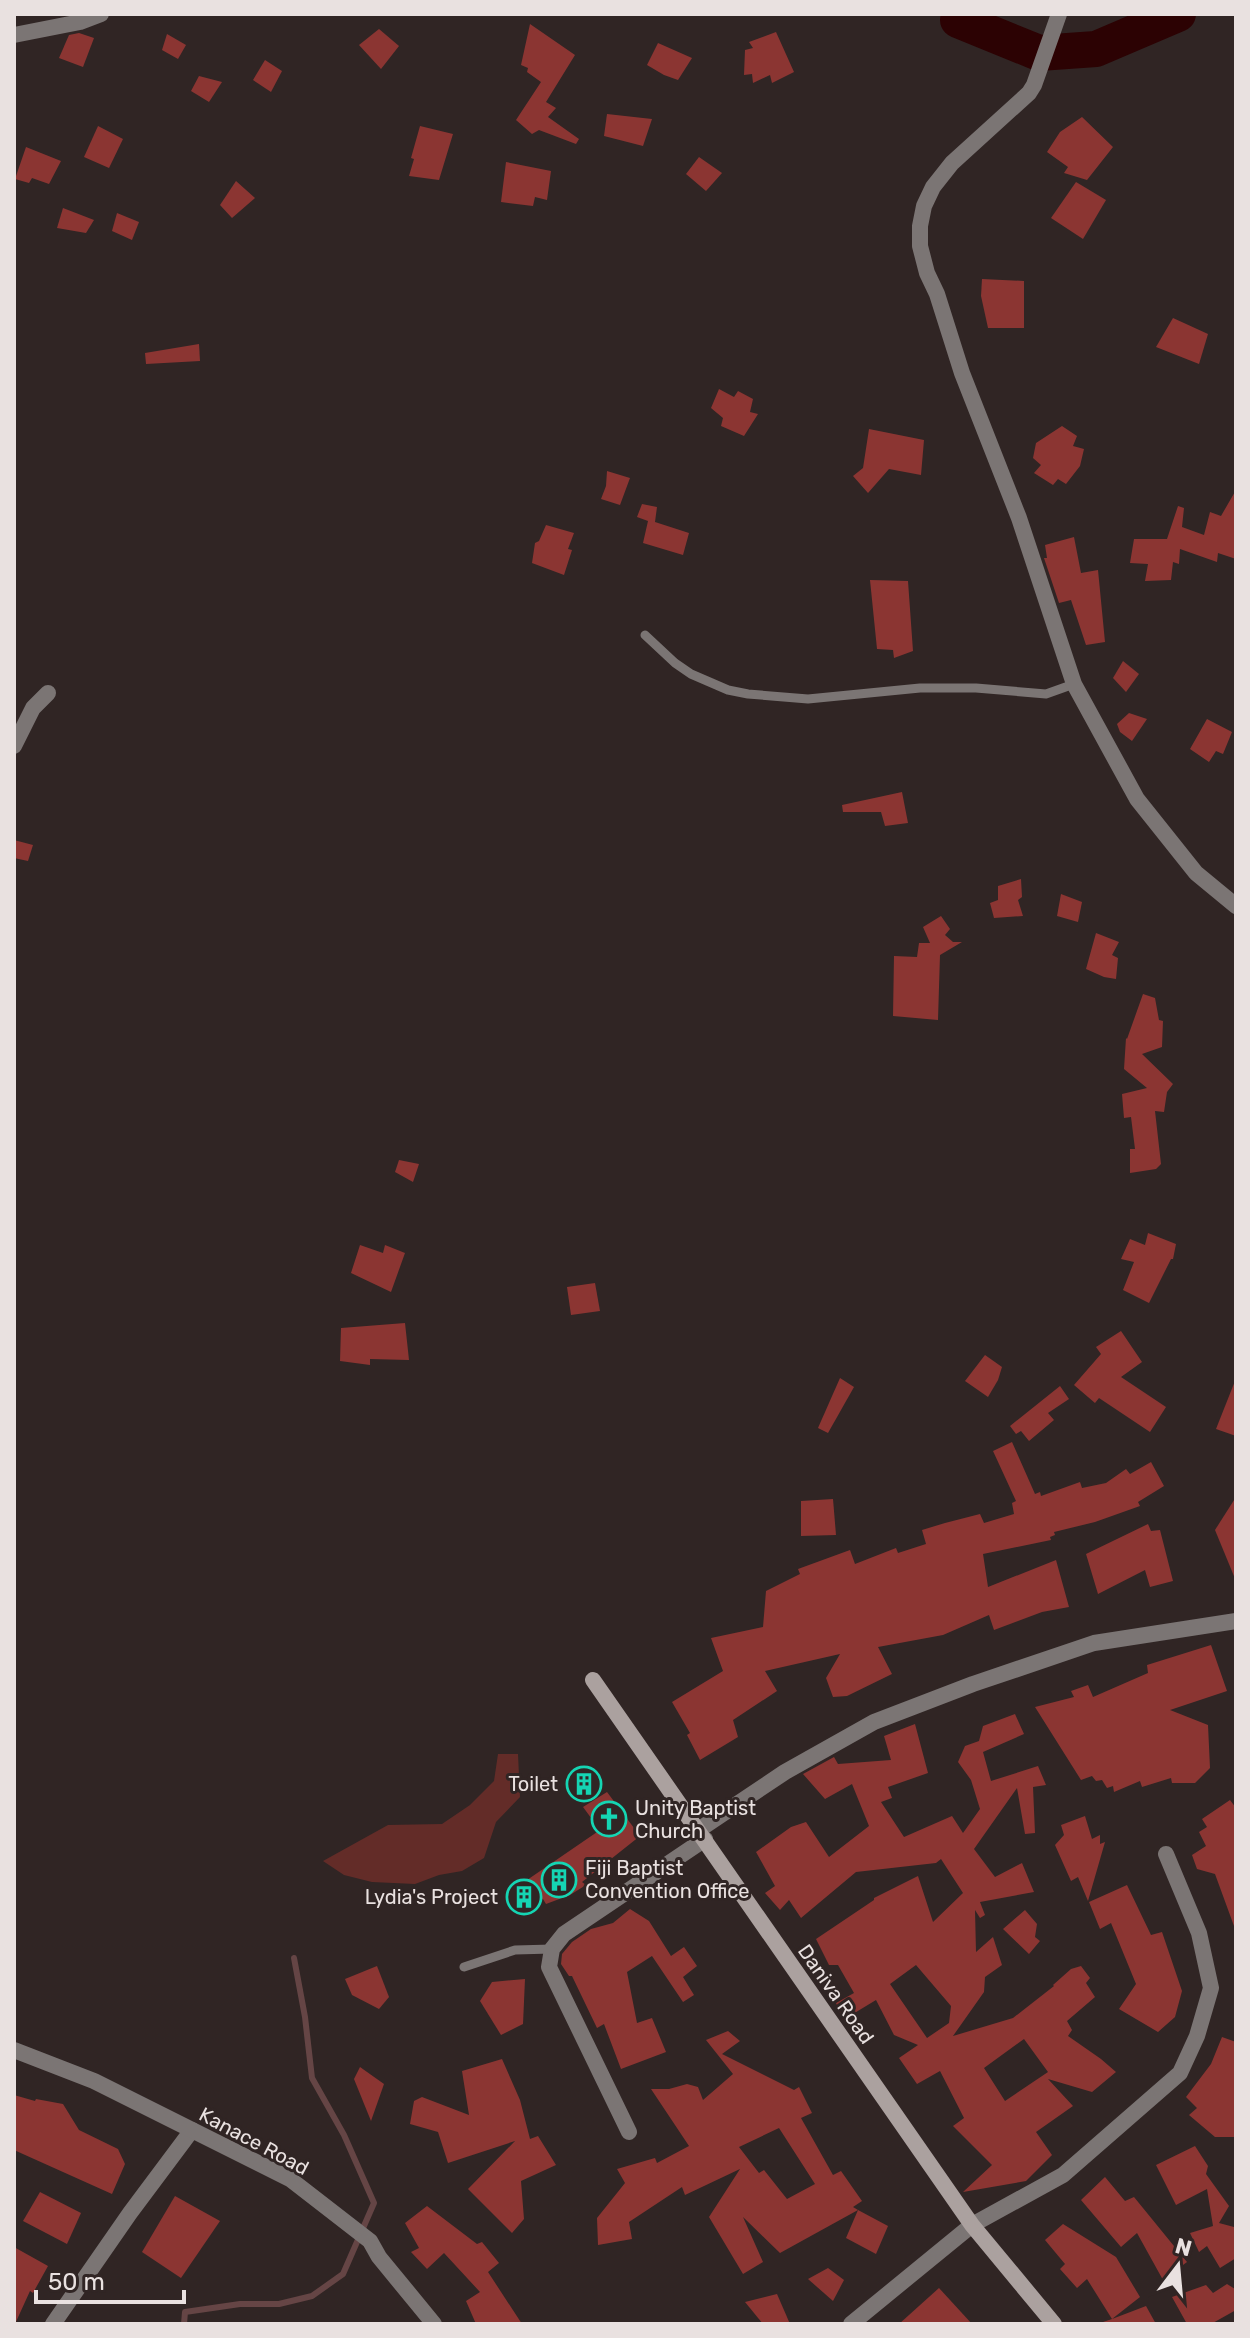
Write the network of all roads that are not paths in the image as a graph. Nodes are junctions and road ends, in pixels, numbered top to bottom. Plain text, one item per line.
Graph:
1 (101, 14) edge
2 (1059, 14) edge
3 (14, 35) edge
4 (645, 635) dead end
5 (1074, 684) junction
6 (48, 693) dead end
7 (14, 746) edge
8 (1236, 906) edge
9 (1236, 1621) edge
10 (593, 1680) dead end
11 (701, 1835) junction
12 (1166, 1854) dead end
13 (552, 1949) junction
14 (464, 1967) dead end
15 (14, 2050) edge
16 (192, 2130) junction
17 (629, 2132) dead end
18 (972, 2225) junction
19 (53, 2324) edge
20 (434, 2324) edge
21 (851, 2324) edge
22 (1054, 2324) edge

1 - 3 street
2 - 5 street
4 - 5 lane
5 - 8 street
6 - 7 street
9 - 11 street
10 - 11 main road, Daniva Road
11 - 13 street
11 - 18 main road, Daniva Road
12 - 18 street
13 - 14 lane
13 - 17 street
15 - 16 street, Kanace Road
16 - 19 street
16 - 20 street, Kanace Road
18 - 21 street
18 - 22 main road, Daniva Road

